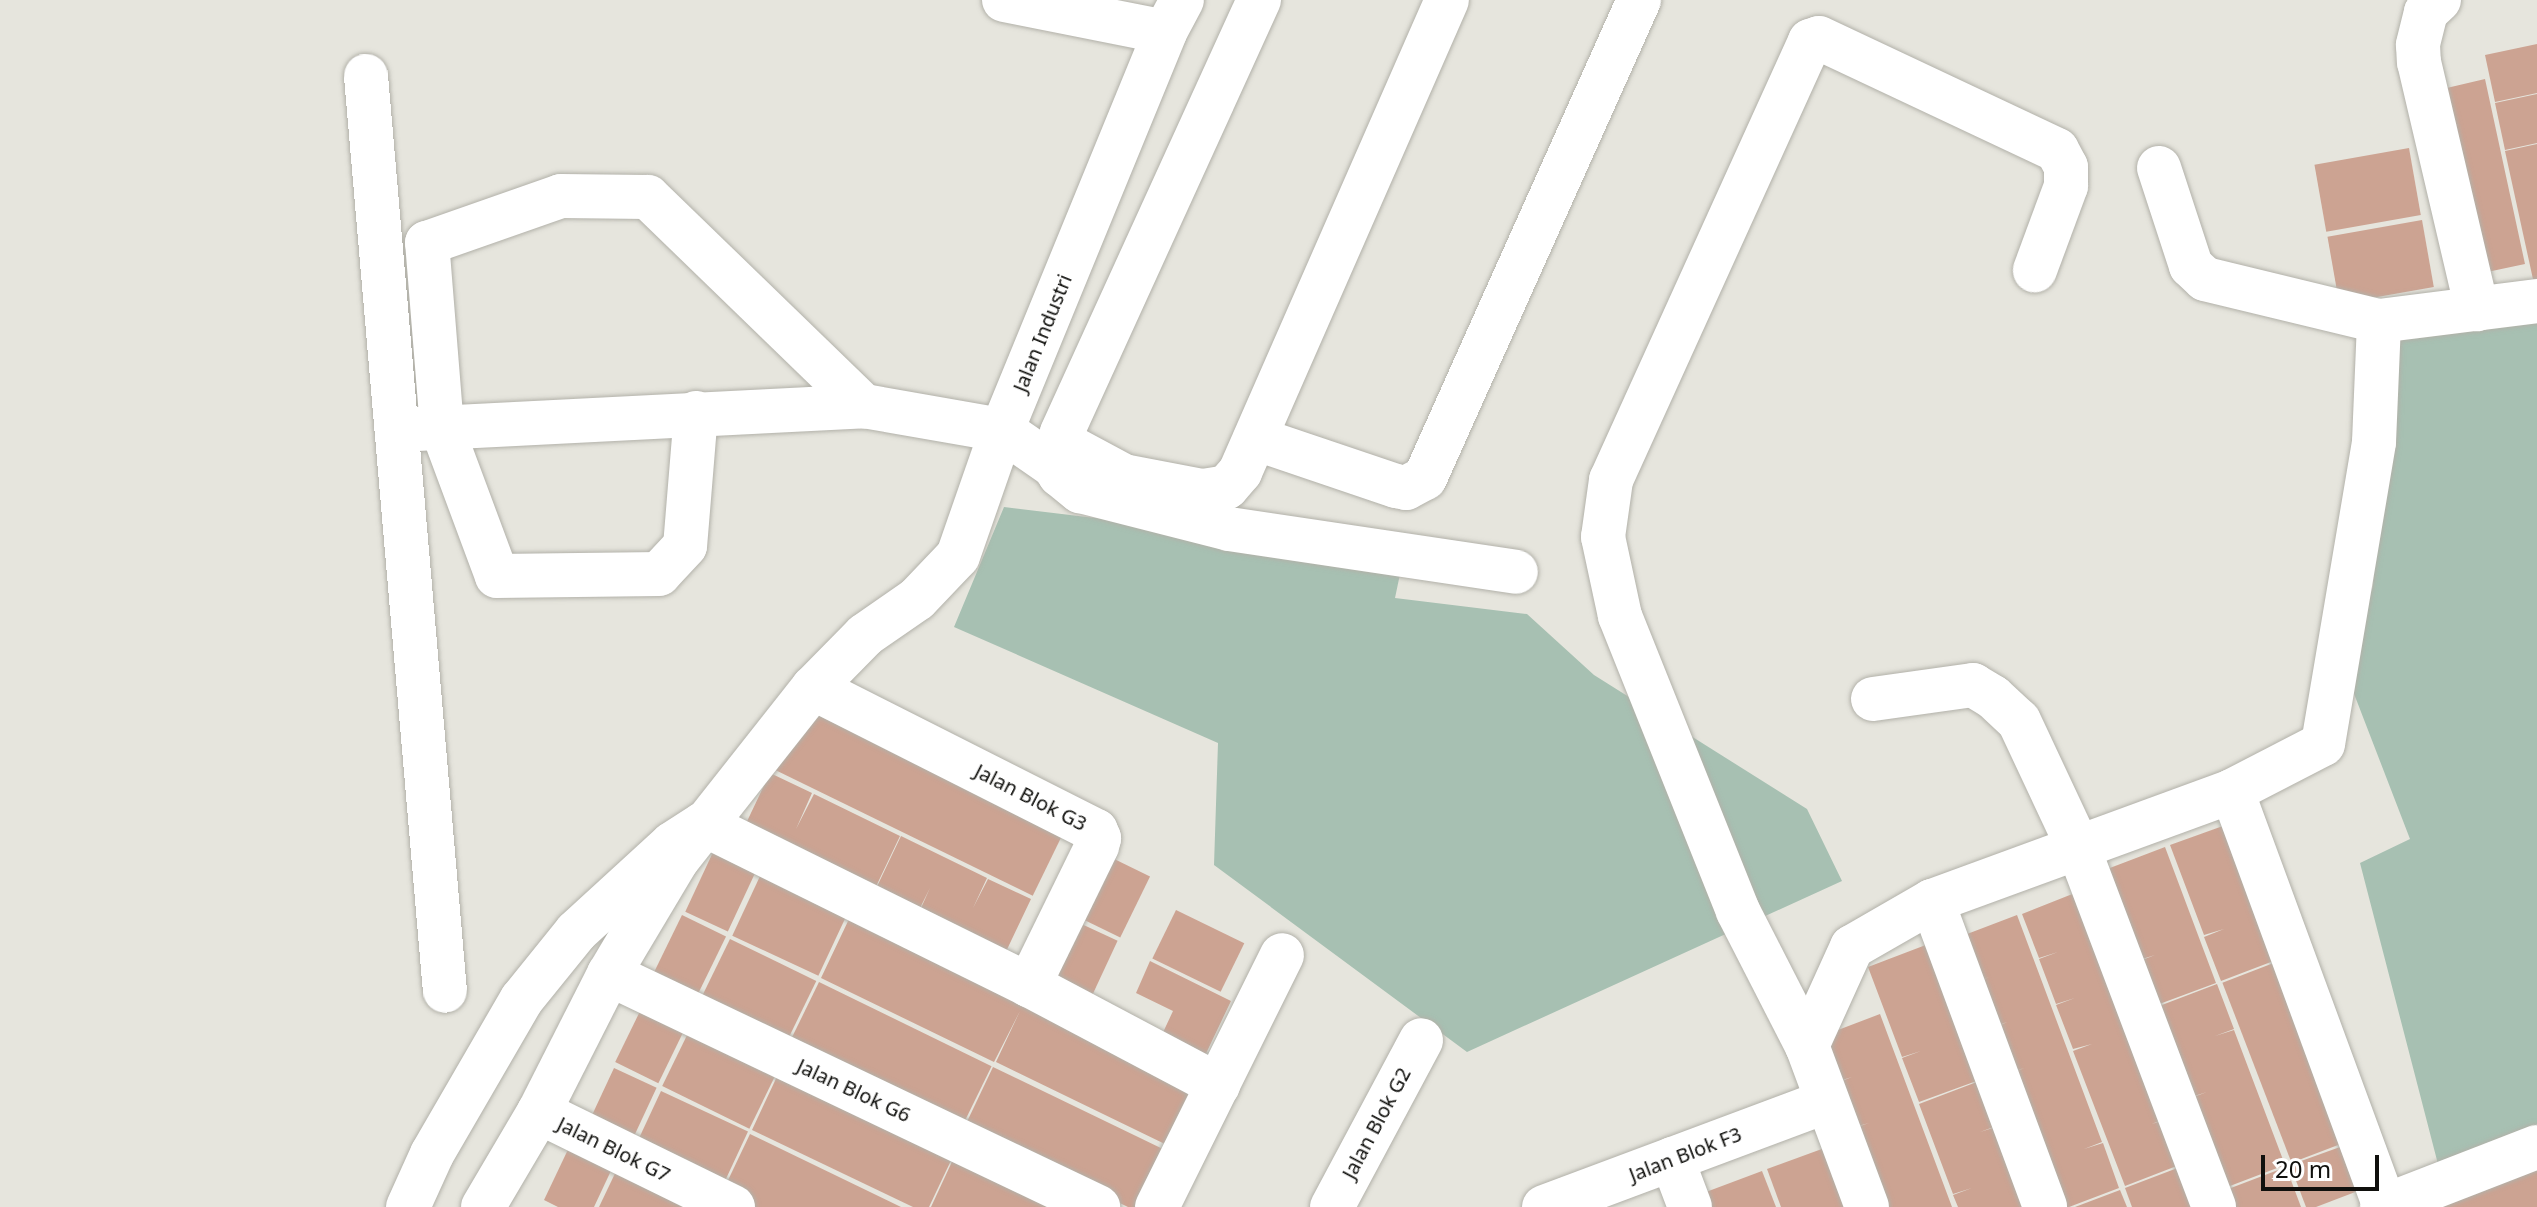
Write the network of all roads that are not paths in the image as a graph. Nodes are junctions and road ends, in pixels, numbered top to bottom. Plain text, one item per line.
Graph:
1 (1004, 0) edge
2 (1259, 0) edge
3 (1447, 0) edge
4 (1639, 0) edge
5 (2439, 0) edge
6 (1173, 16) edge
7 (366, 76) dead end
8 (2159, 168) dead end
9 (2035, 270) dead end
10 (2537, 301) edge
11 (2477, 309) junction
12 (2379, 321) junction
13 (864, 406) junction
14 (696, 413) junction
15 (442, 428) junction
16 (397, 430) junction
17 (1257, 439) junction
18 (1014, 440) junction
19 (1516, 572) dead end
20 (813, 688) junction
21 (1873, 699) dead end
22 (2232, 791) junction
23 (703, 824) junction
24 (2078, 847) junction
25 (1932, 901) junction
26 (576, 932) junction
27 (1282, 955) dead end
28 (615, 964) junction
29 (1029, 985) junction
30 (445, 991) dead end
31 (1421, 1040) dead end
32 (1807, 1046) junction
33 (1218, 1085) junction
34 (1827, 1101) junction
35 (539, 1112) junction
36 (2537, 1147) edge
37 (1672, 1159) junction
38 (2384, 1206) edge
39 (408, 1207) edge
40 (483, 1207) edge
41 (733, 1207) edge
42 (1098, 1207) edge
43 (1157, 1207) edge
44 (1332, 1207) edge
45 (1544, 1207) edge
46 (1690, 1207) edge
47 (1867, 1207) edge
48 (2045, 1207) edge
49 (2214, 1207) edge

1 - 6 street
2 - 17 street
3 - 17 street
4 - 17 street
5 - 11 street
6 - 18 street, Jalan Industri
7 - 16 street
8 - 12 street
9 - 32 street
10 - 11 street
11 - 12 street
12 - 22 street
13 - 14 street
13 - 15 street
13 - 18 street
14 - 15 street
14 - 15 street
15 - 16 street
16 - 30 street
18 - 19 street
18 - 20 street, Jalan Industri
20 - 23 street, Jalan Industri
20 - 29 street, Jalan Blok G3
21 - 24 street
22 - 24 street
22 - 38 street
23 - 26 street
23 - 28 street
23 - 29 street
24 - 25 street
24 - 49 street
25 - 32 street
25 - 48 street
26 - 28 street, Jalan Blok G6
26 - 39 street
27 - 33 street
28 - 35 street
28 - 42 street, Jalan Blok G6
29 - 33 street
31 - 44 street, Jalan Blok G2
32 - 34 street
33 - 43 street
34 - 37 street, Jalan Blok F3
34 - 47 street
35 - 40 street
35 - 41 street, Jalan Blok G7
36 - 38 street
37 - 45 street, Jalan Blok F3
37 - 46 street

